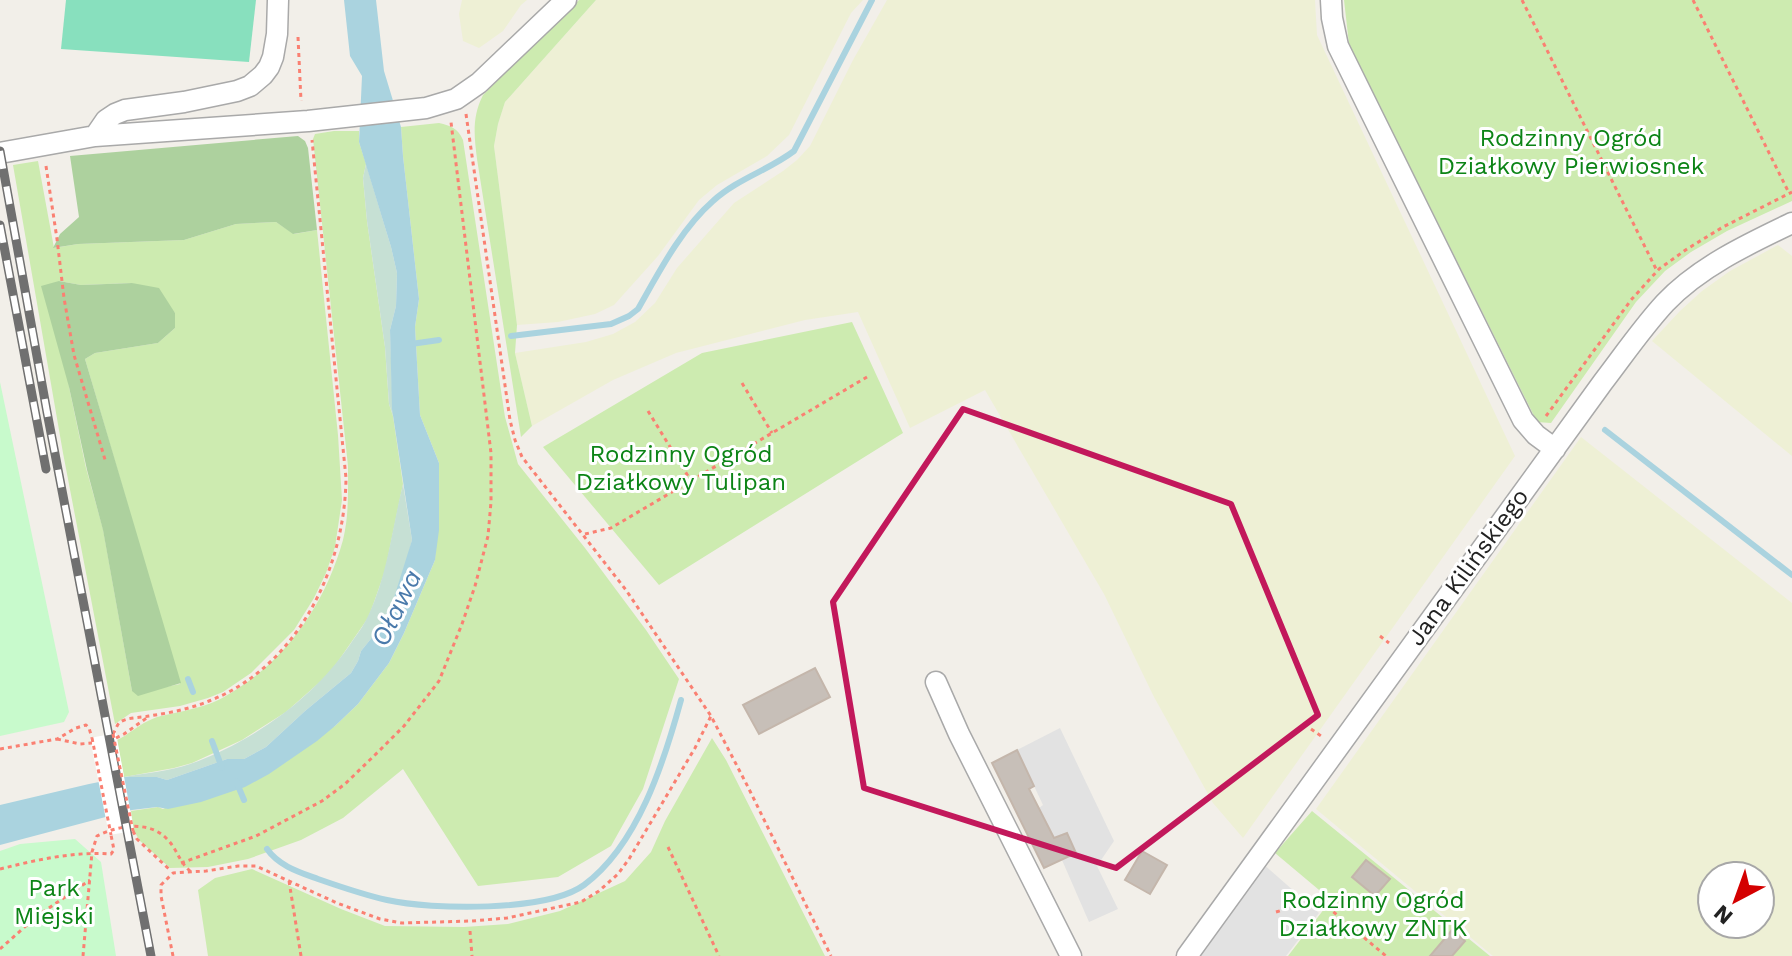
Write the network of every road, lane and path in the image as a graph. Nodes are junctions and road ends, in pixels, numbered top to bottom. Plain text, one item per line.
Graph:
1 (278, 0) edge
2 (566, 0) edge
3 (1331, 0) edge
4 (1522, 0) edge
5 (1693, 0) edge
6 (298, 34) dead end
7 (453, 109) junction
8 (310, 120) junction
9 (86, 138) junction
10 (42, 145) junction
11 (0, 153) edge
12 (1789, 193) dead end
13 (1792, 223) edge
14 (1657, 271) dead end
15 (867, 377) dead end
16 (742, 383) dead end
17 (648, 411) dead end
18 (772, 433) junction
19 (1555, 449) junction
20 (106, 463) dead end
21 (691, 481) junction
22 (584, 535) junction
23 (936, 682) dead end
24 (711, 716) junction
25 (148, 717) junction
26 (115, 736) junction
27 (57, 739) junction
28 (92, 743) dead end
29 (0, 749) edge
30 (668, 847) dead end
31 (92, 852) junction
32 (181, 863) junction
33 (0, 869) edge
34 (190, 871) junction
35 (173, 873) junction
36 (90, 880) junction
37 (289, 880) junction
38 (1276, 912) dead end
39 (470, 931) dead end
40 (0, 949) edge
41 (83, 956) edge
42 (173, 956) edge
43 (301, 956) edge
44 (472, 956) edge
45 (719, 956) edge
46 (831, 956) edge
47 (1071, 956) edge
48 (1187, 956) edge
49 (1386, 956) edge

1 - 9 street
2 - 7 street
3 - 19 street
4 - 14 path
5 - 12 path
6 - 8 path
7 - 8 street
7 - 22 path
7 - 32 path
8 - 9 street
8 - 25 path
9 - 10 street
10 - 11 street
10 - 20 path
13 - 19 street, Jana Kilińskiego
15 - 18 path
16 - 18 path
17 - 21 path
18 - 21 path
19 - 48 street, Jana Kilińskiego
21 - 22 path
22 - 24 path
23 - 47 street
24 - 37 path
24 - 46 path
25 - 26 path
25 - 26 path
26 - 35 path, bridge
27 - 28 path
27 - 29 path
27 - 31 path, bridge
30 - 45 path
31 - 32 path
31 - 33 path
31 - 36 path
32 - 34 path
34 - 35 path
34 - 37 path
35 - 42 path
36 - 40 path
36 - 41 path
37 - 43 path
38 - 49 path
39 - 44 path

